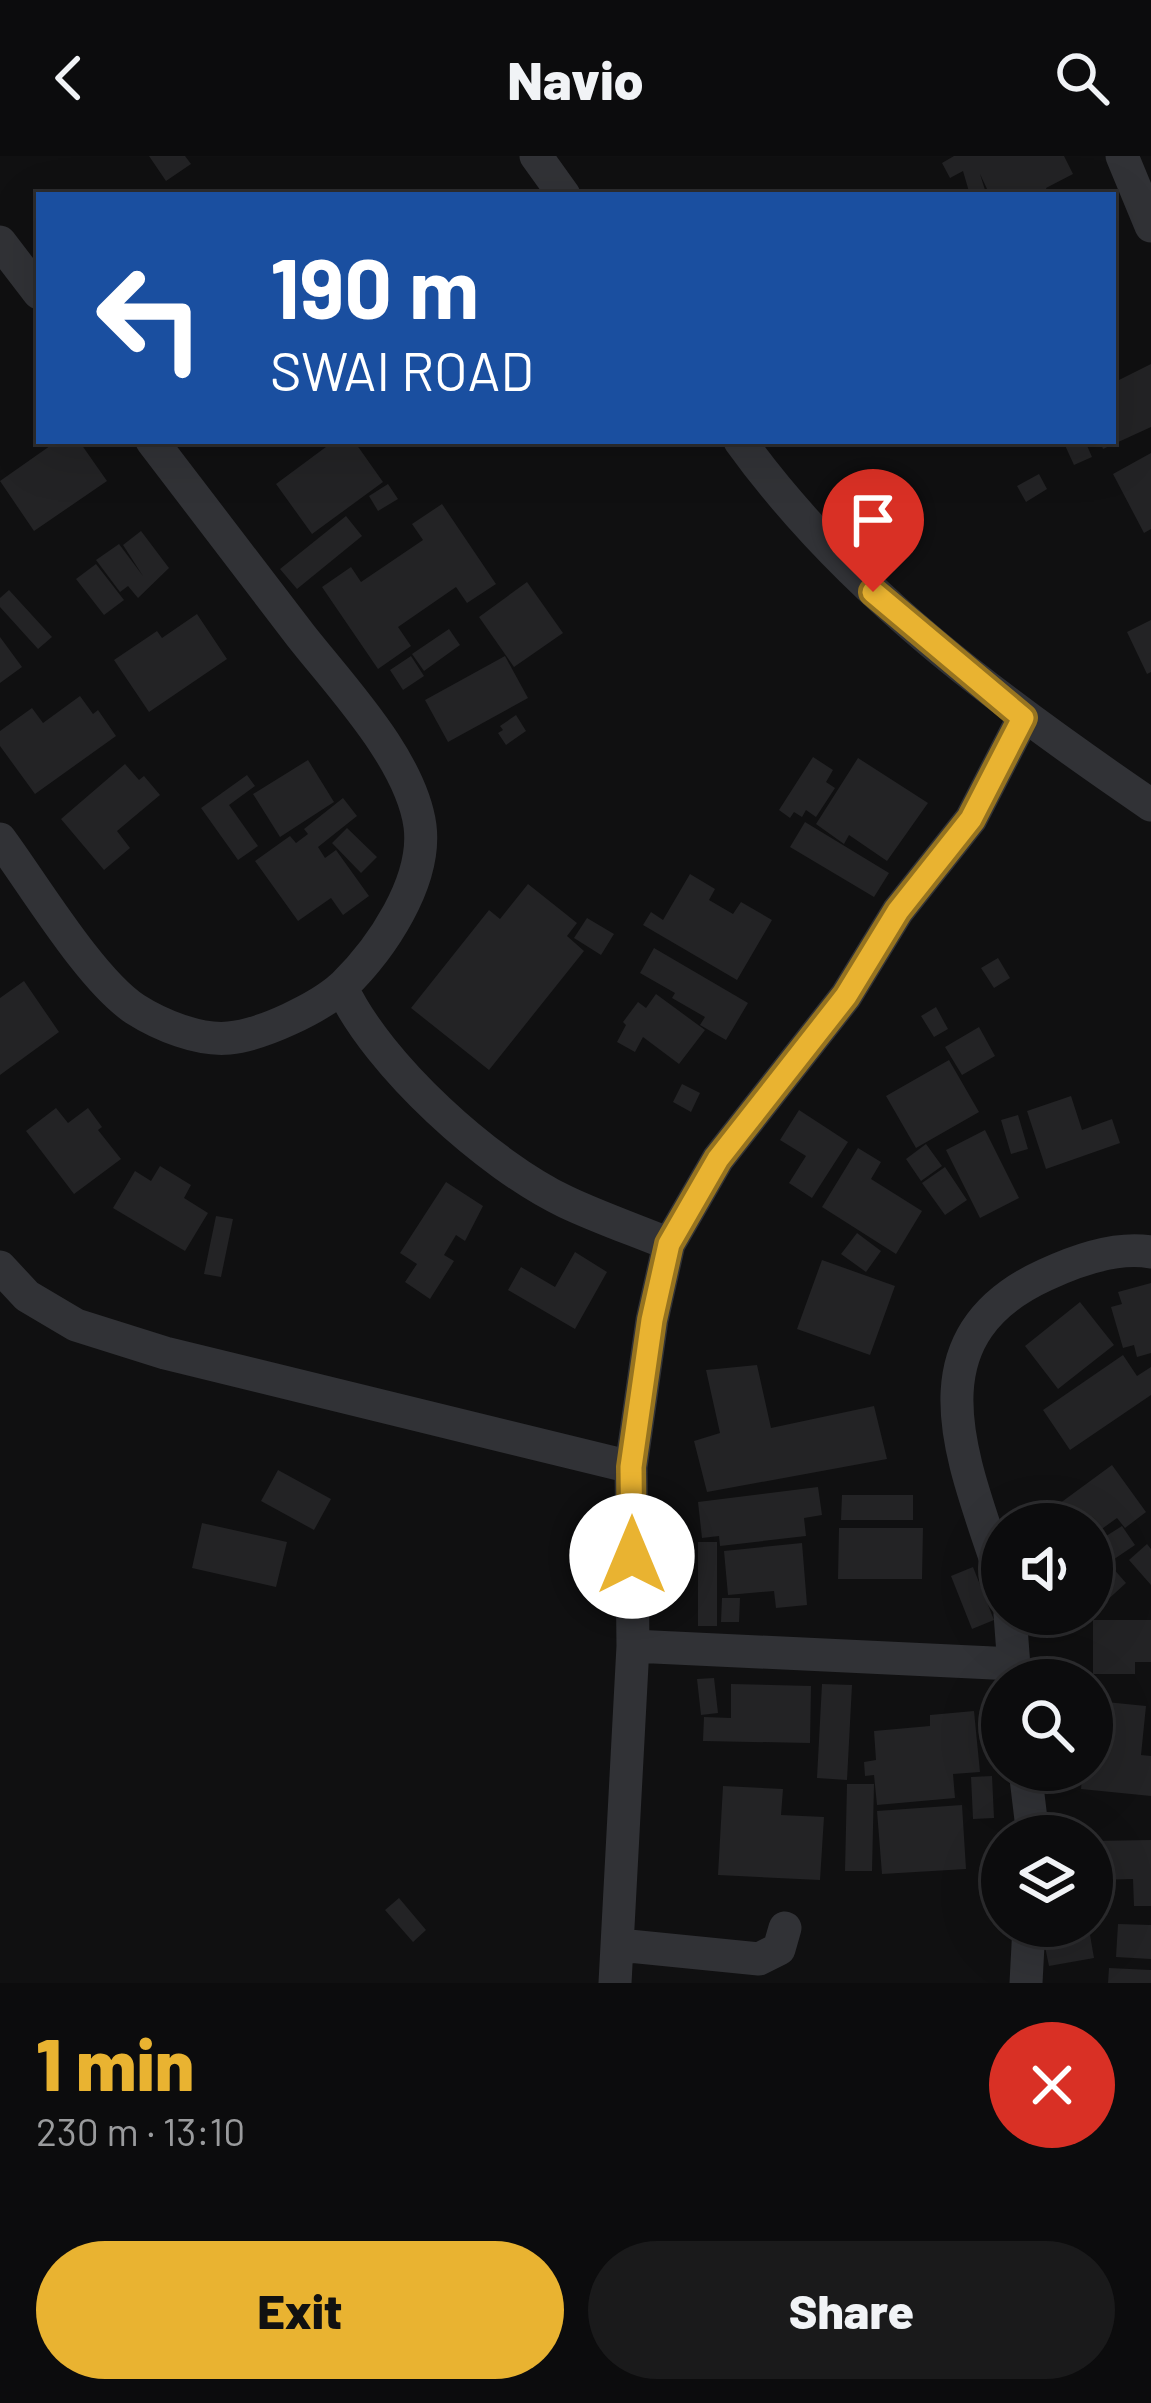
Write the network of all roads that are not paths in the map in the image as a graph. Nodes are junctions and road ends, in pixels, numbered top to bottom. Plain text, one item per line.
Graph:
1 (536, 156) edge
2 (1122, 156) edge
3 (562, 192) edge
4 (1147, 208) edge
5 (0, 242) edge
6 (36, 289) edge
7 (154, 444) edge
8 (742, 444) edge
9 (1023, 718) junction
10 (1151, 805) edge
11 (0, 839) edge
12 (341, 988) junction
13 (669, 1244) junction
14 (1151, 1252) edge
15 (0, 1267) edge
16 (631, 1467) junction
17 (981, 1512) edge
18 (633, 1646) junction
19 (981, 1670) edge
20 (785, 1928) dead end
21 (619, 1945) junction
22 (1028, 1947) edge
23 (615, 1983) edge
24 (1026, 1983) edge

1 - 3 street
2 - 4 street
5 - 6 street
7 - 12 street
8 - 9 street
9 - 10 street
9 - 13 street
11 - 12 street
12 - 13 street
13 - 16 street
14 - 17 street
15 - 16 street
16 - 18 street
18 - 19 street
18 - 21 street
20 - 21 street
21 - 23 street
22 - 24 street

